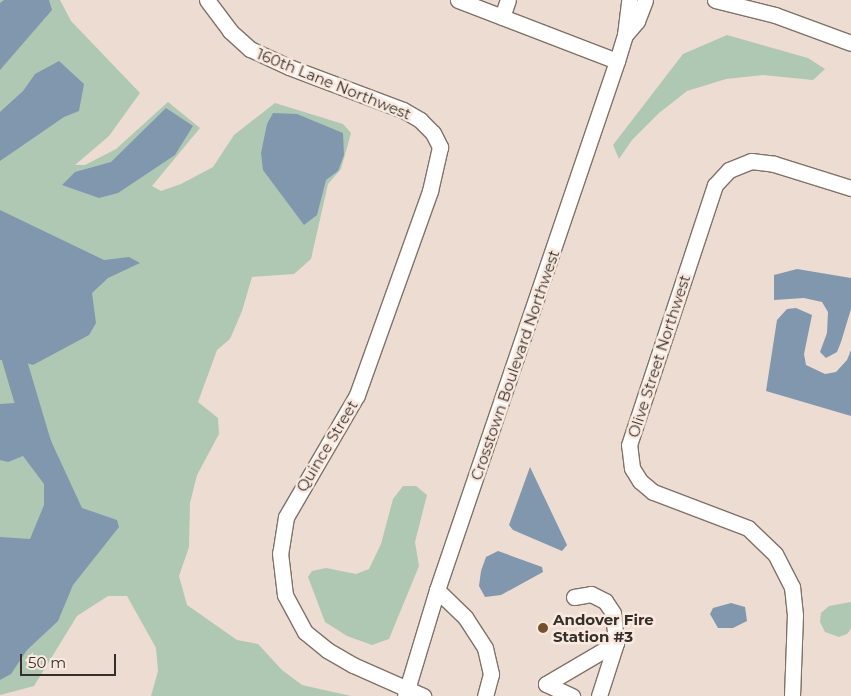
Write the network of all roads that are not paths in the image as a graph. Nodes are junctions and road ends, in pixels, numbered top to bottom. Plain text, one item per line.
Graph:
1 (207, 0) edge
2 (458, 0) edge
3 (508, 0) edge
4 (629, 0) edge
5 (645, 0) edge
6 (715, 0) edge
7 (752, 0) edge
8 (775, 14) junction
9 (502, 17) junction
10 (625, 35) junction
11 (851, 43) edge
12 (617, 61) junction
13 (440, 147) joint
14 (851, 188) edge
15 (437, 590) junction
16 (574, 597) dead end
17 (616, 643) junction
18 (406, 693) edge
19 (423, 696) edge
20 (485, 696) edge
21 (572, 696) edge
22 (599, 696) edge
23 (792, 696) edge

1 - 13 street, 160th Lane Northwest
2 - 9 street
3 - 9 street
4 - 10 street, Crosstown Boulevard Northwest
5 - 10 street, Crosstown Boulevard Northwest
6 - 8 street
7 - 8 street
8 - 11 street
9 - 12 street
10 - 12 street, Crosstown Boulevard Northwest
12 - 15 street, Crosstown Boulevard Northwest
13 - 18 street, Quince Street
14 - 23 street, Olive Street Northwest
15 - 18 street, Crosstown Boulevard Northwest
15 - 20 street
16 - 17 street
17 - 21 street
17 - 22 street
18 - 19 street, Quince Street

